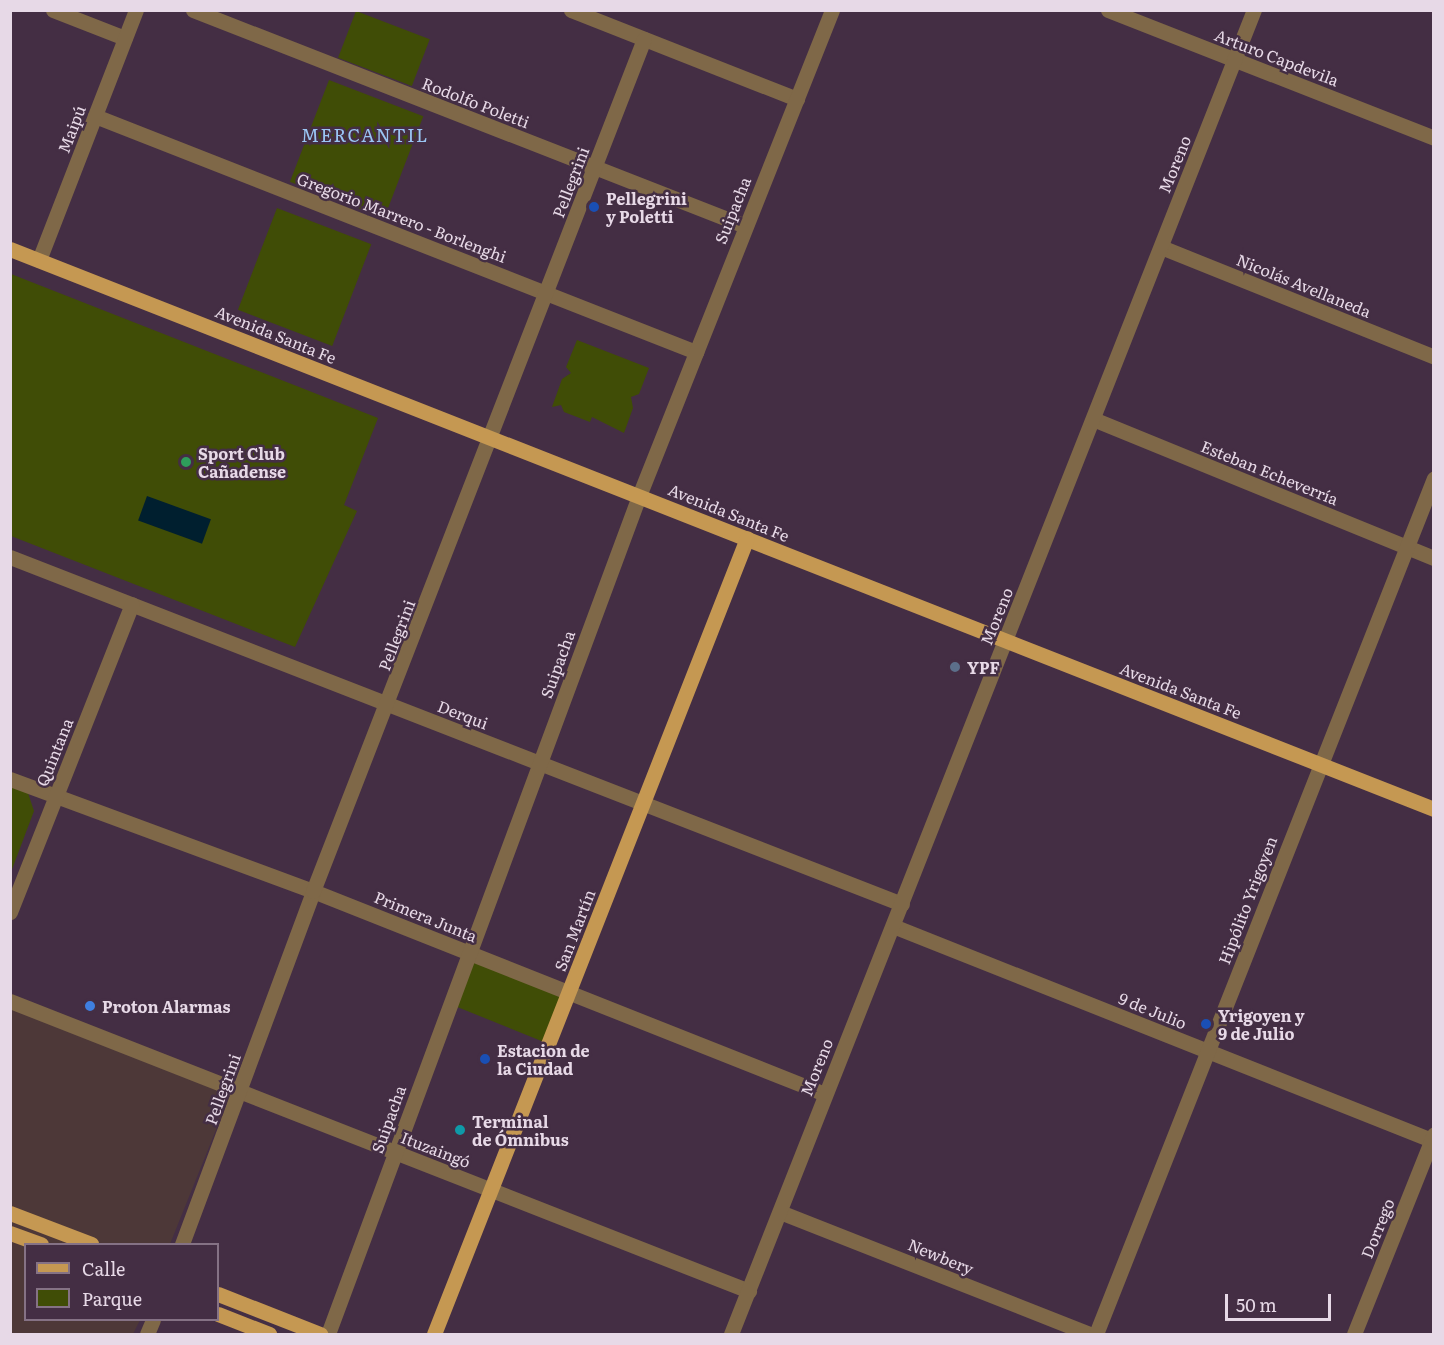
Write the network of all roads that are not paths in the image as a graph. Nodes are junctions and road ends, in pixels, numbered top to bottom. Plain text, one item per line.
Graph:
1 (53, 10) edge
2 (136, 10) edge
3 (193, 10) edge
4 (571, 10) edge
5 (832, 10) edge
6 (1108, 10) edge
7 (1254, 10) edge
8 (125, 39) junction
9 (644, 39) junction
10 (1235, 60) junction
11 (797, 99) junction
12 (95, 116) junction
13 (1434, 138) edge
14 (595, 168) junction
15 (745, 226) junction
16 (1161, 247) junction
17 (10, 249) edge
18 (39, 260) junction
19 (546, 293) junction
20 (696, 352) junction
21 (1434, 357) edge
22 (1093, 419) junction
23 (490, 437) junction
24 (1434, 478) edge
25 (639, 496) junction
26 (747, 538) junction
27 (1406, 548) junction
28 (10, 557) edge
29 (1434, 558) edge
30 (132, 604) junction
31 (1006, 640) junction
32 (389, 704) junction
33 (539, 763) junction
34 (1320, 764) junction
35 (10, 779) edge
36 (56, 797) junction
37 (643, 803) junction
38 (1434, 809) edge
39 (313, 891) junction
40 (902, 904) junction
41 (10, 912) edge
42 (893, 926) junction
43 (468, 952) junction
44 (568, 992) junction
45 (10, 1000) edge
46 (1207, 1051) junction
47 (241, 1091) junction
48 (825, 1094) junction
49 (1433, 1139) edge
50 (395, 1152) junction
51 (491, 1189) junction
52 (780, 1212) junction
53 (10, 1213) edge
54 (10, 1233) edge
55 (36, 1243) edge
56 (86, 1243) edge
57 (183, 1243) edge
58 (749, 1291) junction
59 (219, 1294) edge
60 (219, 1314) edge
61 (153, 1321) edge
62 (147, 1335) edge
63 (269, 1335) edge
64 (320, 1335) edge
65 (328, 1335) edge
66 (434, 1335) edge
67 (731, 1335) edge
68 (1089, 1335) edge
69 (1096, 1335) edge
70 (1354, 1335) edge

1 - 8 street
2 - 8 street, Maipú
3 - 14 street, Rodolfo Poletti
4 - 9 street
5 - 11 street, Suipacha
6 - 10 street, Arturo Capdevila
7 - 10 street, Moreno
8 - 12 street, Maipú
9 - 11 street
9 - 14 street, Pellegrini
10 - 13 street, Arturo Capdevila
10 - 16 street, Moreno
11 - 15 street, Suipacha
12 - 18 street, Maipú
12 - 19 street, Gregorio Marrero - Borlenghi
14 - 15 street, Rodolfo Poletti
14 - 19 street, Pellegrini
15 - 20 street, Suipacha
16 - 21 street, Nicolás Avellaneda
16 - 22 street, Moreno
17 - 18 main road, Avenida Santa Fe
18 - 23 main road, Avenida Santa Fe
19 - 20 street, Gregorio Marrero - Borlenghi
19 - 23 street, Pellegrini
20 - 25 street, Suipacha
22 - 27 street, Esteban Echeverría
22 - 31 street, Moreno
23 - 25 main road, Avenida Santa Fe
23 - 32 street, Pellegrini
24 - 27 street, Hipólito Yrigoyen
25 - 26 main road, Avenida Santa Fe
25 - 33 street, Suipacha
26 - 31 main road, Avenida Santa Fe
26 - 37 main road, San Martín
27 - 29 street, Esteban Echeverría
27 - 34 street, Hipólito Yrigoyen
28 - 30 street, Derqui
30 - 32 street, Derqui
30 - 36 street, Quintana
31 - 34 main road, Avenida Santa Fe
31 - 40 street, Moreno
32 - 33 street, Derqui
32 - 39 street, Pellegrini
33 - 37 street, Derqui
33 - 43 street, Suipacha
34 - 38 main road, Avenida Santa Fe
34 - 46 street, Hipólito Yrigoyen
35 - 36 street, Primera Junta
36 - 39 street, Primera Junta
36 - 41 street, Quintana
37 - 40 street, Derqui
37 - 44 main road, San Martín
39 - 43 street, Primera Junta
39 - 47 street, Pellegrini
40 - 42 street, Moreno
42 - 46 street, 9 de Julio
42 - 48 street, Moreno
43 - 44 street, Primera Junta
43 - 50 street, Suipacha
44 - 48 street, Primera Junta
44 - 51 main road, San Martín
45 - 47 street, Ituzaingó
46 - 49 street, 9 de Julio
46 - 69 street, Hipólito Yrigoyen
47 - 50 street, Ituzaingó
47 - 57 street, Pellegrini
48 - 52 street, Moreno
49 - 70 street, Dorrego
50 - 51 street, Ituzaingó
50 - 65 street, Suipacha
51 - 58 street, Ituzaingó
51 - 66 main road, San Martín
52 - 58 street, Moreno
52 - 68 street, Newbery
53 - 56 main road
54 - 55 main road
58 - 67 street, Moreno
59 - 64 main road
60 - 63 main road
61 - 62 street

